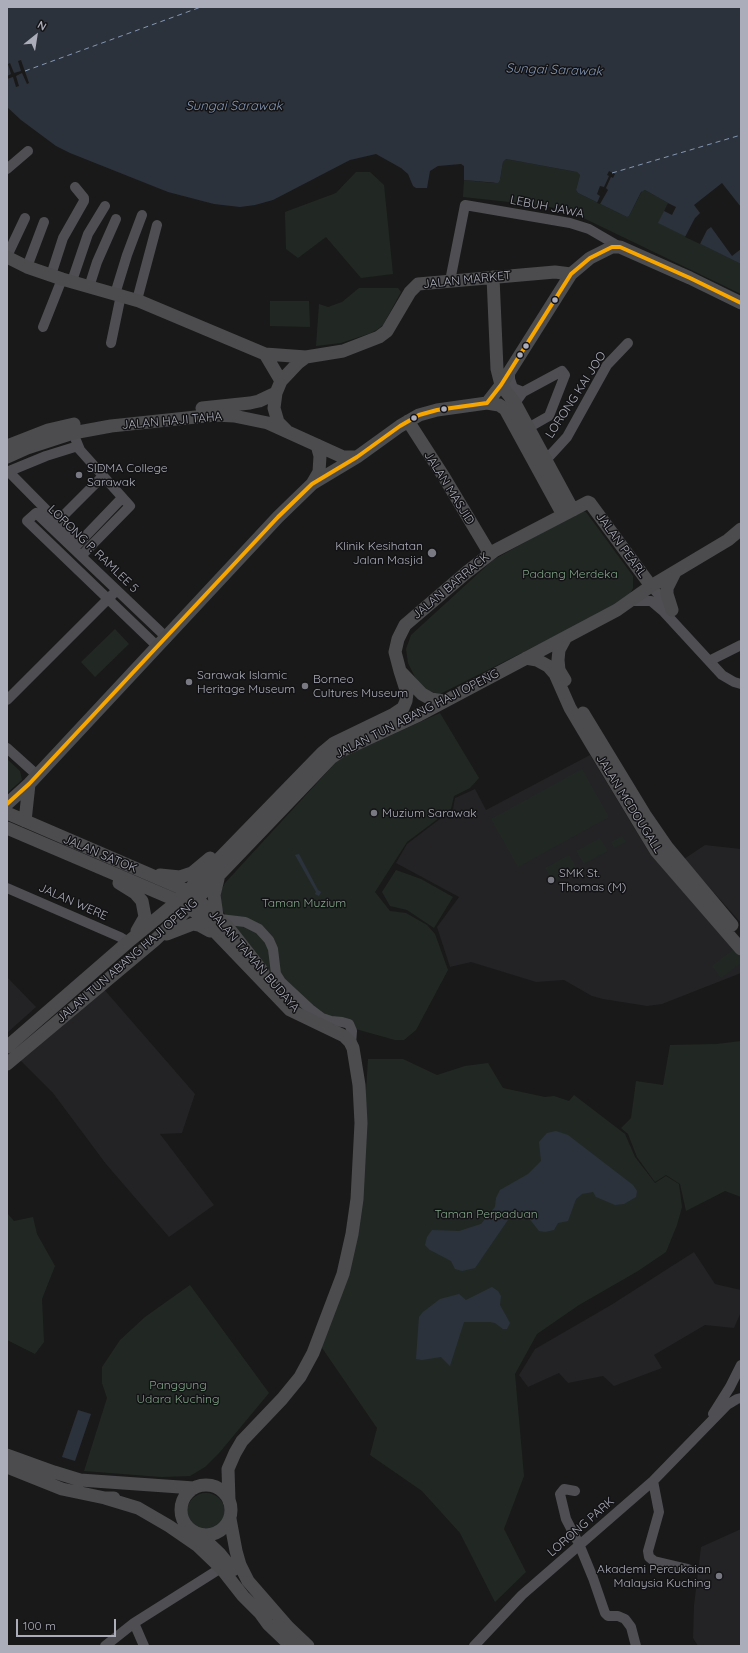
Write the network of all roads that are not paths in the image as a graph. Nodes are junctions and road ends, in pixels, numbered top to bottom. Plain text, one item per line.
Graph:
1 (28, 151) dead end
2 (7, 169) edge
3 (75, 187) dead end
4 (105, 206) dead end
5 (142, 215) dead end
6 (25, 218) dead end
7 (116, 219) dead end
8 (44, 222) dead end
9 (157, 225) dead end
10 (620, 247) junction
11 (7, 256) edge
12 (27, 267) junction
13 (555, 272) junction
14 (571, 274) junction
15 (493, 277) junction
16 (62, 279) junction
17 (450, 281) junction
18 (89, 287) junction
19 (559, 294) junction
20 (118, 295) junction
21 (137, 300) junction
22 (741, 303) edge
23 (43, 327) dead end
24 (111, 343) dead end
25 (628, 343) dead end
26 (265, 354) junction
27 (306, 357) junction
28 (497, 369) junction
29 (510, 372) junction
30 (501, 385) junction
31 (279, 387) junction
32 (519, 398) junction
33 (487, 403) junction
34 (408, 421) junction
35 (528, 428) junction
36 (74, 432) junction
37 (289, 432) junction
38 (317, 445) junction
39 (7, 446) edge
40 (78, 446) junction
41 (7, 457) edge
42 (357, 457) junction
43 (545, 461) junction
44 (8, 471) edge
45 (102, 476) junction
46 (312, 484) junction
47 (590, 503) joint
48 (568, 512) junction
49 (57, 522) junction
50 (741, 529) edge
51 (78, 549) junction
52 (490, 554) junction
53 (675, 572) junction
54 (651, 586) junction
55 (117, 590) junction
56 (108, 599) junction
57 (632, 601) junction
58 (672, 610) junction
59 (566, 637) junction
60 (162, 643) junction
61 (741, 645) edge
62 (526, 658) junction
63 (713, 659) junction
64 (400, 671) junction
65 (741, 678) edge
66 (741, 684) edge
67 (7, 700) edge
68 (444, 701) junction
69 (7, 748) edge
70 (33, 779) junction
71 (8, 811) edge
72 (25, 821) junction
73 (251, 826) junction
74 (7, 828) edge
75 (93, 865) junction
76 (144, 872) junction
77 (219, 875) junction
78 (7, 888) edge
79 (188, 890) junction
80 (178, 901) junction
81 (194, 904) junction
82 (219, 918) junction
83 (216, 934) junction
84 (741, 936) edge
85 (155, 940) junction
86 (128, 942) junction
87 (741, 949) edge
88 (301, 1015) junction
89 (351, 1044) junction
90 (7, 1047) edge
91 (7, 1064) edge
92 (741, 1365) edge
93 (741, 1398) edge
94 (704, 1427) junction
95 (7, 1455) edge
96 (7, 1467) edge
97 (228, 1469) junction
98 (652, 1481) junction
99 (200, 1486) junction
100 (574, 1491) dead end
101 (105, 1498) junction
102 (229, 1501) junction
103 (230, 1519) junction
104 (186, 1526) junction
105 (200, 1535) junction
106 (579, 1544) junction
107 (221, 1568) junction
108 (688, 1569) dead end
109 (259, 1612) junction
110 (134, 1622) junction
111 (105, 1646) edge
112 (144, 1646) edge
113 (290, 1646) edge
114 (308, 1646) edge
115 (474, 1646) edge
116 (636, 1646) edge

1 - 2 street
3 - 16 street
4 - 16 street
5 - 20 street
6 - 11 street
7 - 18 street
8 - 12 street
9 - 21 street
10 - 14 main road
10 - 17 street, LEBUH JAWA
10 - 22 main road
11 - 12 main road, JALAN MARKET
12 - 16 main road, JALAN MARKET
13 - 14 main road, JALAN MARKET
13 - 15 main road, JALAN MARKET
13 - 19 main road
14 - 19 main road
15 - 17 main road, JALAN MARKET
15 - 28 main road
16 - 18 main road, JALAN MARKET
16 - 23 street
17 - 27 main road, JALAN MARKET
18 - 20 main road, JALAN MARKET
19 - 29 main road
20 - 21 main road, JALAN MARKET
20 - 24 street
21 - 26 main road, JALAN MARKET
25 - 43 street, LORONG KAI JOO
26 - 27 main road, JALAN MARKET
26 - 31 main road
27 - 31 main road
28 - 29 main road
28 - 30 main road
29 - 30 main road
29 - 32 street
30 - 32 main road
30 - 33 main road
31 - 37 main road
31 - 39 main road, JALAN HAJI TAHA
32 - 35 main road
32 - 35 street
33 - 34 main road
33 - 48 main road
34 - 42 main road
34 - 52 main road, JALAN MASJID
35 - 43 main road
36 - 37 main road, JALAN HAJI TAHA
36 - 40 street
36 - 41 main road, JALAN HAJI TAHA
37 - 38 main road, JALAN HAJI TAHA
38 - 42 main road, JALAN HAJI TAHA
38 - 46 main road
40 - 44 street
40 - 45 street
42 - 46 main road
43 - 48 main road
44 - 49 street
45 - 49 street
45 - 51 street
46 - 60 main road
47 - 48 main road, JALAN BARRACK
47 - 54 main road, JALAN PEARL
48 - 52 main road, JALAN BARRACK
49 - 51 street
50 - 53 main road, JALAN TUN ABANG HAJI OPENG
51 - 55 street, LORONG P. RAMLEE 5
51 - 56 street, LORONG P. RAMLEE 5
52 - 64 main road, JALAN BARRACK
53 - 54 main road, JALAN TUN ABANG HAJI OPENG
53 - 58 main road
54 - 57 main road, JALAN TUN ABANG HAJI OPENG
54 - 58 street
55 - 56 street
55 - 60 street, LORONG P. RAMLEE 5
56 - 60 street, LORONG P. RAMLEE 5
56 - 67 street
57 - 59 main road, JALAN TUN ABANG HAJI OPENG
57 - 66 street
58 - 63 street
59 - 62 main road, JALAN TUN ABANG HAJI OPENG
59 - 84 main road, JALAN MCDOUGALL
60 - 70 main road
61 - 63 street
62 - 68 main road, JALAN TUN ABANG HAJI OPENG
62 - 87 main road, JALAN MCDOUGALL
63 - 65 street
64 - 68 main road, JALAN BARRACK
64 - 73 main road, JALAN TUN ABANG HAJI OPENG
68 - 77 main road, JALAN TUN ABANG HAJI OPENG
69 - 70 street
70 - 71 main road
70 - 72 main road
71 - 72 main road, JALAN SATOK
72 - 76 main road, JALAN SATOK
73 - 76 main road
73 - 79 main road, JALAN TUN ABANG HAJI OPENG
74 - 75 main road, JALAN SATOK
75 - 80 main road, JALAN SATOK
75 - 86 main road
76 - 79 main road, JALAN SATOK
77 - 81 main road, JALAN TUN ABANG HAJI OPENG
77 - 82 main road
78 - 86 street, JALAN WERE
79 - 80 main road, JALAN TUN ABANG HAJI OPENG
79 - 81 main road, JALAN TAMAN BUDAYA
80 - 81 main road, JALAN TAMAN BUDAYA
80 - 86 main road, JALAN TUN ABANG HAJI OPENG
81 - 82 main road, JALAN TAMAN BUDAYA
81 - 83 main road, JALAN TAMAN BUDAYA
81 - 85 main road, JALAN TUN ABANG HAJI OPENG
82 - 88 main road, JALAN TAMAN BUDAYA
82 - 89 street
83 - 85 main road
83 - 88 main road, JALAN TAMAN BUDAYA
85 - 91 main road, JALAN TUN ABANG HAJI OPENG
86 - 90 main road, JALAN TUN ABANG HAJI OPENG
88 - 89 main road, JALAN TAMAN BUDAYA
89 - 97 main road
92 - 94 street
93 - 94 street
94 - 98 street, LORONG PARK
95 - 99 main road
96 - 101 main road
97 - 99 main road
97 - 102 main road
98 - 106 street, LORONG PARK
98 - 108 street
99 - 102 main road
99 - 104 main road
100 - 106 street
101 - 104 main road
101 - 107 main road
102 - 103 main road
103 - 105 main road
103 - 114 main road
104 - 105 main road
105 - 109 main road
106 - 115 street, LORONG PARK
106 - 116 street
107 - 109 main road
107 - 110 street
109 - 113 main road
110 - 111 street
110 - 112 street

